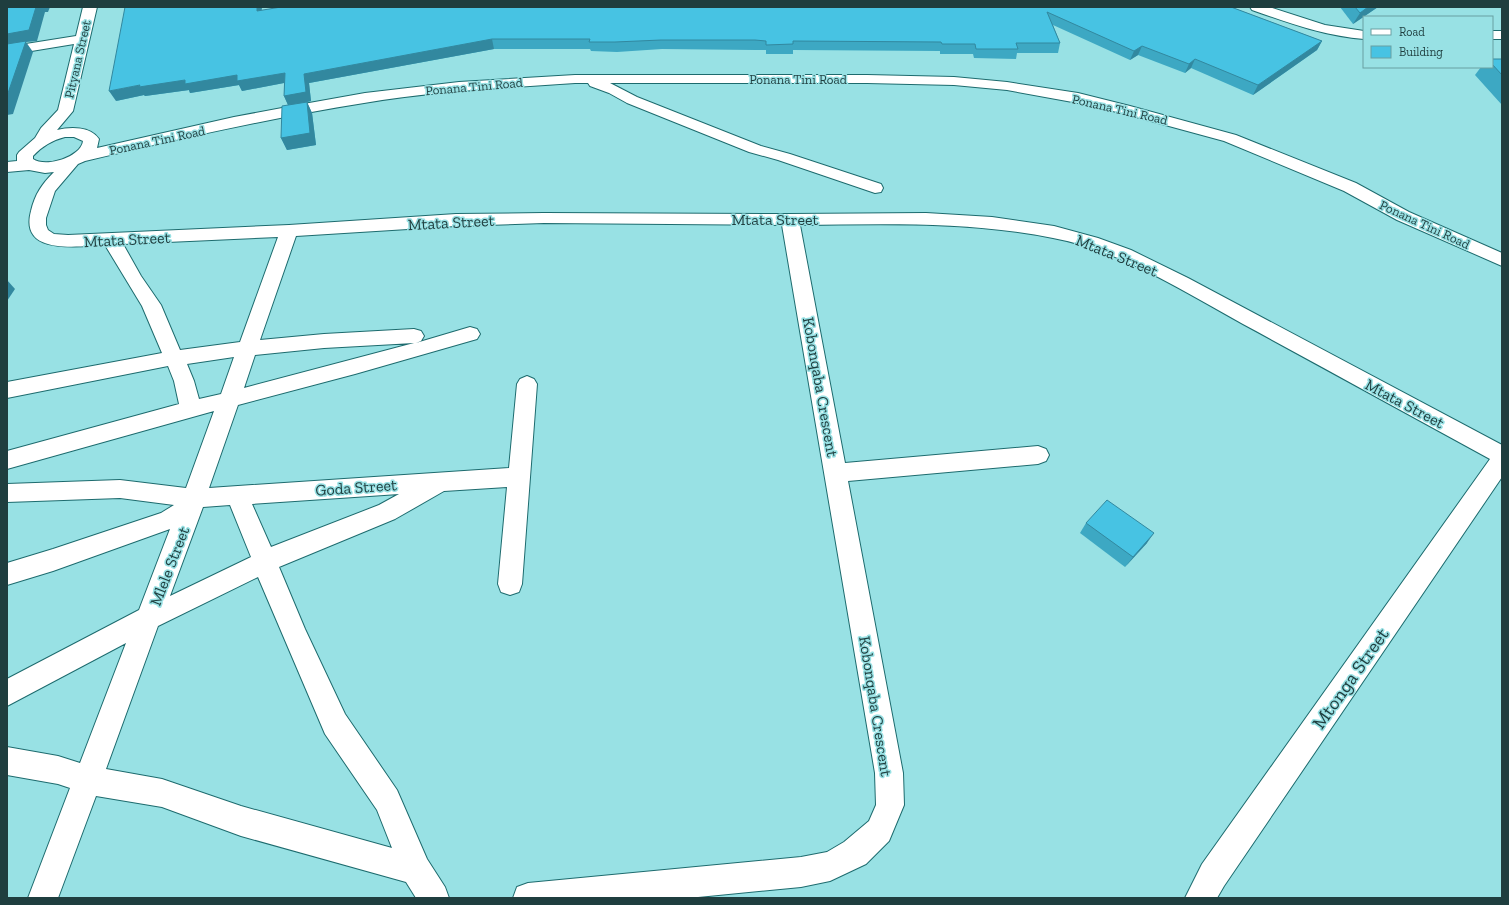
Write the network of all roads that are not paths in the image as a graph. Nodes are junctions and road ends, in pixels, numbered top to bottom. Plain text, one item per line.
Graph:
1 (90, 7) edge
2 (1257, 7) edge
3 (1363, 34) edge
4 (82, 39) junction
5 (7, 51) edge
6 (584, 79) junction
7 (65, 111) junction
8 (234, 122) junction
9 (82, 134) junction
10 (39, 142) junction
11 (12, 150) dead end
12 (76, 159) junction
13 (32, 166) junction
14 (7, 167) edge
15 (1350, 187) junction
16 (875, 188) dead end
17 (46, 191) junction
18 (790, 220) junction
19 (289, 231) junction
20 (111, 240) junction
21 (1502, 244) edge
22 (1502, 260) edge
23 (470, 334) dead end
24 (414, 336) dead end
25 (247, 350) junction
26 (175, 358) junction
27 (527, 384) dead end
28 (7, 390) edge
29 (230, 399) junction
30 (191, 409) junction
31 (1502, 454) edge
32 (1038, 455) dead end
33 (1502, 459) edge
34 (7, 460) edge
35 (836, 473) junction
36 (518, 477) junction
37 (441, 482) junction
38 (7, 493) edge
39 (237, 495) junction
40 (193, 503) junction
41 (265, 562) junction
42 (7, 574) edge
43 (510, 584) dead end
44 (149, 618) junction
45 (7, 693) edge
46 (7, 761) edge
47 (88, 780) junction
48 (416, 870) junction
49 (43, 898) edge
50 (434, 898) edge
51 (528, 898) edge
52 (1200, 898) edge

1 - 4 street, Pityana Street
2 - 3 street
4 - 5 street
4 - 7 street, Pityana Street
6 - 8 street, Ponana Tini Road
6 - 15 street, Ponana Tini Road
6 - 16 street
7 - 9 street, Pityana Street
7 - 10 street, Pityana Street
8 - 9 street, Ponana Tini Road
8 - 12 street, Ponana Tini Road
9 - 10 street, Ponana Tini Road
9 - 12 street, Mtata Street
10 - 11 street
10 - 13 street, Pityana Street
12 - 13 street, Ponana Tini Road
12 - 17 street, Mtata Street
13 - 14 street
13 - 17 street
15 - 21 street, Ponana Tini Road
15 - 22 street, Ponana Tini Road
17 - 20 street, Mtata Street
18 - 19 street, Mtata Street
18 - 31 street, Mtata Street
18 - 35 street, Kobonqaba Crescent
19 - 20 street, Mtata Street
19 - 25 street, Mlele Street
20 - 26 street
23 - 29 street
24 - 25 street
25 - 26 street
25 - 29 street, Mlele Street
26 - 28 street
26 - 30 street
27 - 36 street
29 - 30 street
29 - 40 street, Mlele Street
30 - 34 street
32 - 35 street
33 - 52 street, Mtonga Street
35 - 51 street, Kobonqaba Crescent
36 - 37 street, Goda Street
36 - 43 street
37 - 39 street, Goda Street
37 - 41 street
38 - 40 street
39 - 40 street, Goda Street
39 - 41 street
40 - 42 street
40 - 44 street, Mlele Street
41 - 44 street
41 - 48 street
44 - 45 street
44 - 47 street, Mlele Street
46 - 47 street
47 - 48 street
47 - 49 street, Mlele Street
48 - 50 street

